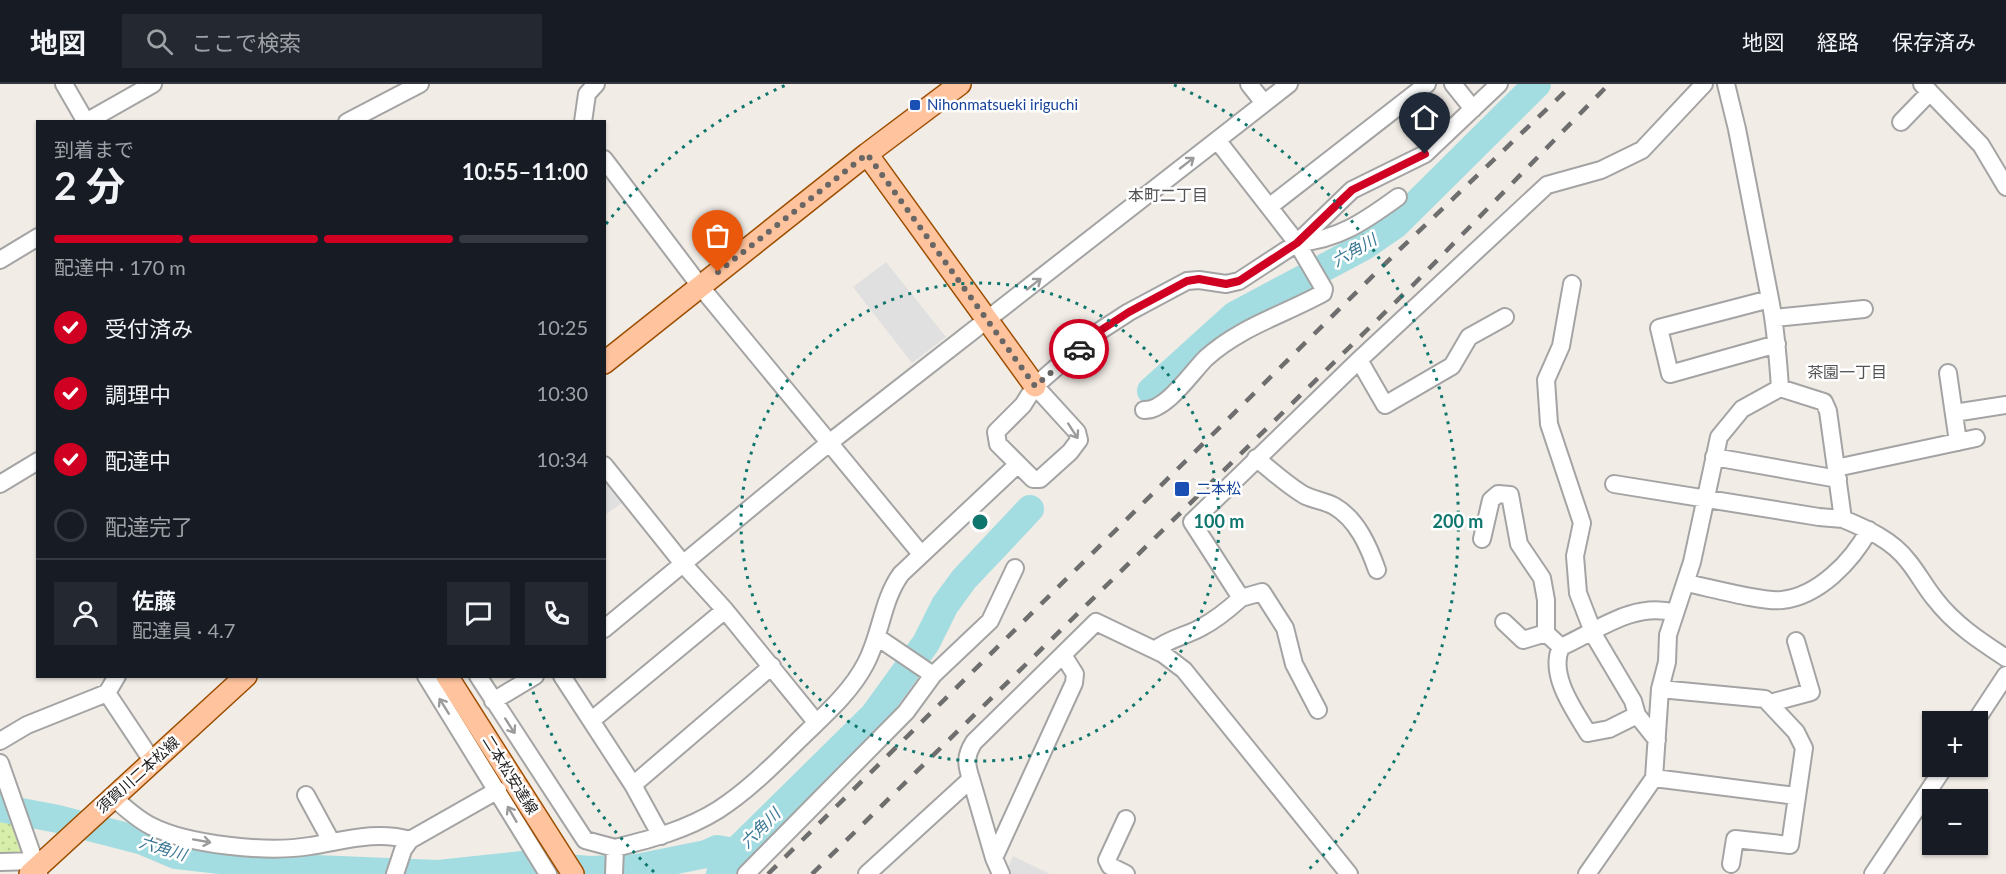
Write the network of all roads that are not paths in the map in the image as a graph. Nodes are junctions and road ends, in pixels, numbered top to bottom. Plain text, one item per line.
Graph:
1 (64, 84) edge
2 (153, 84) edge
3 (420, 84) edge
4 (960, 84) edge
5 (1249, 84) edge
6 (1289, 84) edge
7 (1427, 84) edge
8 (1454, 84) edge
9 (1498, 84) edge
10 (1704, 84) edge
11 (1726, 84) edge
12 (588, 87) edge
13 (1926, 88) edge
14 (1264, 103) junction
15 (1473, 109) junction
16 (85, 120) edge
17 (90, 120) edge
18 (351, 120) edge
19 (583, 120) edge
20 (1901, 122) dead end
21 (1217, 140) junction
22 (867, 154) junction
23 (606, 162) edge
24 (2006, 187) edge
25 (1398, 197) dead end
26 (1269, 207) junction
27 (36, 238) edge
28 (1297, 243) junction
29 (0, 260) edge
30 (1572, 284) dead end
31 (700, 286) junction
32 (1770, 299) junction
33 (1864, 309) dead end
34 (1505, 318) dead end
35 (1774, 318) junction
36 (988, 321) junction
37 (1777, 344) junction
38 (1359, 360) junction
39 (606, 361) edge
40 (1948, 373) dead end
41 (1035, 386) junction
42 (1780, 388) junction
43 (2006, 405) edge
44 (1144, 410) dead end
45 (1954, 413) junction
46 (1976, 438) dead end
47 (1958, 442) junction
48 (829, 443) junction
49 (1714, 457) junction
50 (1256, 458) junction
51 (36, 462) edge
52 (1017, 465) junction
53 (606, 468) edge
54 (1837, 474) junction
55 (1614, 483) dead end
56 (0, 484) edge
57 (1704, 498) junction
58 (1843, 519) junction
59 (1869, 530) junction
60 (1482, 539) dead end
61 (921, 554) junction
62 (684, 565) junction
63 (1015, 567) dead end
64 (1377, 570) dead end
65 (1686, 583) junction
66 (1241, 598) junction
67 (725, 610) junction
68 (1675, 613) junction
69 (1504, 622) dead end
70 (606, 627) edge
71 (1593, 632) junction
72 (1546, 633) junction
73 (883, 641) junction
74 (1796, 641) dead end
75 (1561, 647) junction
76 (1155, 650) junction
77 (1063, 655) junction
78 (2006, 658) edge
79 (772, 666) junction
80 (930, 673) junction
81 (2006, 675) edge
82 (116, 678) edge
83 (244, 678) edge
84 (427, 678) edge
85 (448, 678) edge
86 (479, 678) edge
87 (532, 678) edge
88 (563, 678) edge
89 (1660, 689) junction
90 (107, 693) junction
91 (493, 701) junction
92 (1770, 703) junction
93 (1318, 710) dead end
94 (1982, 711) edge
95 (1637, 715) junction
96 (592, 720) junction
97 (816, 723) junction
98 (1658, 740) junction
99 (0, 741) edge
100 (153, 762) junction
101 (2, 769) edge
102 (1939, 777) edge
103 (1654, 778) junction
104 (971, 780) junction
105 (633, 785) junction
106 (498, 790) junction
107 (306, 795) dead end
108 (1796, 796) junction
109 (108, 803) junction
110 (1126, 819) dead end
111 (661, 837) junction
112 (331, 841) junction
113 (406, 845) junction
114 (615, 851) junction
115 (994, 858) junction
116 (0, 862) edge
117 (1731, 864) dead end
118 (38, 866) edge
119 (395, 874) edge
120 (548, 874) edge
121 (573, 874) edge
122 (614, 874) edge
123 (746, 874) edge
124 (867, 874) edge
125 (1001, 874) edge
126 (1126, 874) edge
127 (1349, 874) edge
128 (1587, 874) edge
129 (1873, 874) edge

1 - 16 street
2 - 17 street
3 - 18 street
4 - 22 main road
5 - 14 street
6 - 14 street
7 - 26 street
8 - 15 street
9 - 15 street
10 - 38 street
11 - 32 street
12 - 19 street
13 - 20 street
13 - 24 street
14 - 21 street
15 - 28 street
21 - 26 street
36 -> 21 street
22 - 31 main road
22 - 36 main road
23 - 31 street
25 - 28 street
26 - 28 street
27 - 29 street
28 - 41 street
28 - 44 street
30 - 71 street
31 - 39 main road
31 - 48 street
32 - 35 street
32 - 37 street
33 - 35 street
34 - 38 street
35 - 37 street
36 - 41 main road
36 - 48 street
37 - 42 street
38 - 50 street
40 - 45 street
41 - 52 street
41 -> 52 street
42 - 49 street
42 - 54 street
43 - 45 street
45 - 47 street
46 - 47 street
47 - 54 street
48 - 61 street
48 - 62 street
49 - 54 street
49 - 57 street
50 - 64 street
50 - 66 street
51 - 56 street
52 - 61 street
53 - 62 street
54 - 58 street
55 - 57 street
57 - 58 street
57 - 65 street
58 - 59 street
59 - 65 street
59 - 78 street
60 - 72 street
61 - 73 street
62 - 67 street
62 - 70 street
63 - 80 street
65 - 68 street
66 - 76 street
66 - 93 street
67 - 79 street
67 - 96 street
68 - 71 street
68 - 89 street
69 - 72 street
71 - 75 street
71 - 95 street
72 - 75 street
73 - 80 street
73 - 97 street
74 - 92 street
75 - 95 street
76 - 77 street
76 - 127 street
77 - 104 street
77 - 115 street
79 - 97 street
79 - 105 street
80 - 123 street
81 - 94 street
82 - 90 street
83 - 100 main road, 須賀川二本松線
106 -> 84 street
85 - 121 main road, 二本松安達線
86 - 91 street
87 - 91 street
88 - 96 street
89 - 92 street
89 - 98 street
90 - 99 street
90 - 100 street
91 -> 114 street
92 - 108 street
95 - 98 street
96 - 105 street
97 - 111 street
98 - 103 street
100 - 109 main road, 須賀川二本松線
101 - 118 street
102 - 129 street
103 - 108 street
103 - 128 street
104 - 115 street
104 - 124 street
105 - 111 street
106 - 113 street
120 -> 106 street
107 - 112 street
108 - 117 street
109 -> 112 street
109 - 118 main road, 須賀川二本松線
110 - 126 street
111 - 114 street
112 - 113 street
113 - 119 street
114 - 122 street
115 - 125 street
116 - 118 street

